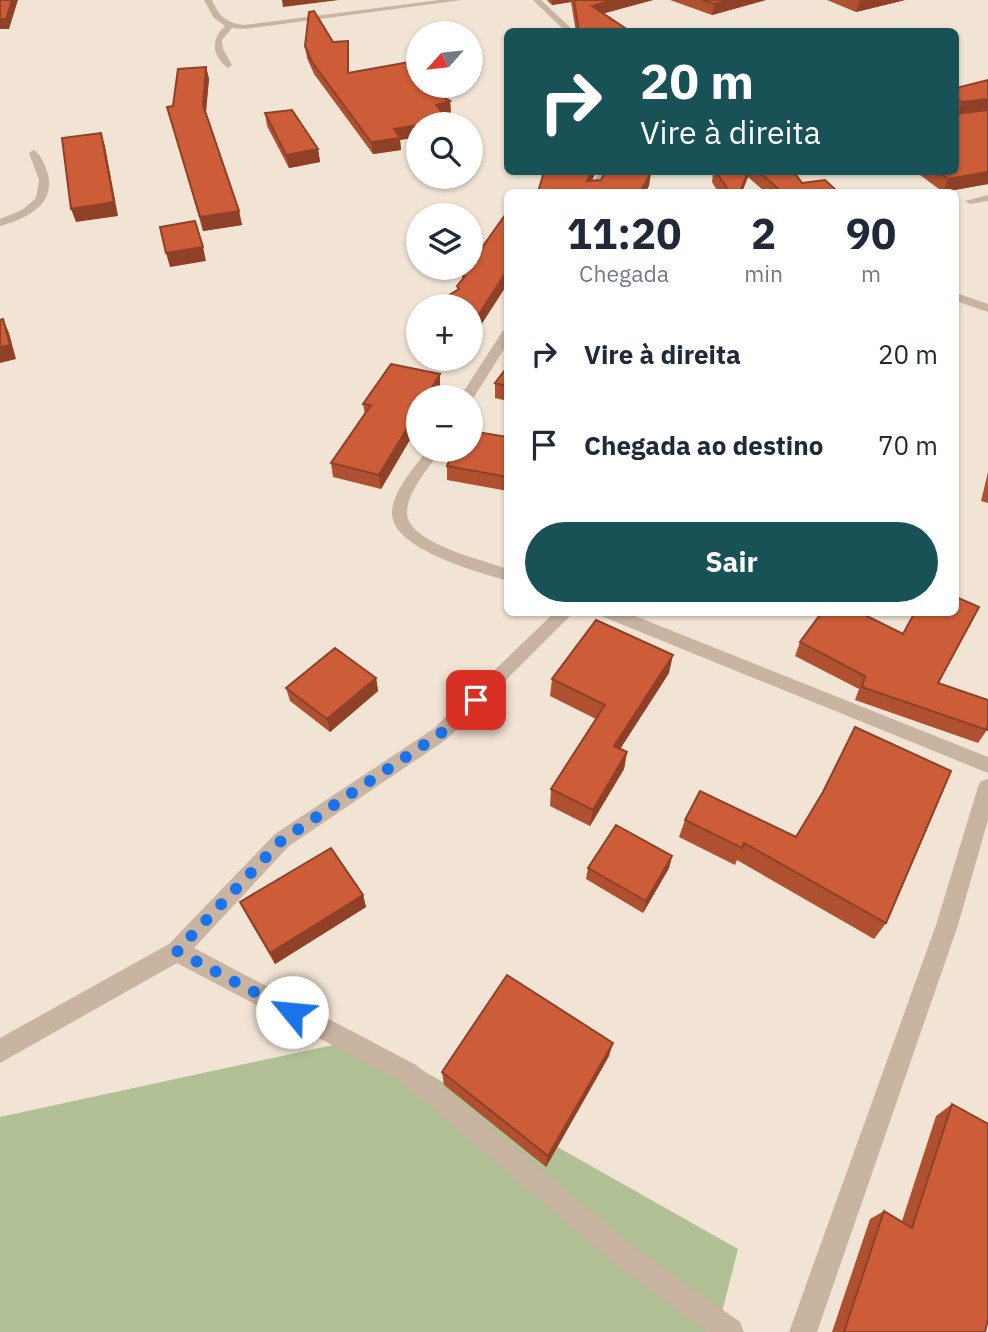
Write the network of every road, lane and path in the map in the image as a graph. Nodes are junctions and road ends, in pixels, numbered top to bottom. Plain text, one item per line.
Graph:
1 (208, 0) edge
2 (458, 0) edge
3 (537, 0) edge
4 (229, 26) junction
5 (567, 28) edge
6 (228, 65) dead end
7 (34, 153) dead end
8 (988, 198) edge
9 (970, 201) dead end
10 (0, 223) edge
11 (959, 297) edge
12 (988, 308) edge
13 (504, 340) edge
14 (475, 385) edge
15 (426, 462) edge
16 (504, 574) edge
17 (562, 616) edge
18 (621, 616) edge
19 (988, 765) edge
20 (988, 788) edge
21 (177, 951) junction
22 (0, 1051) edge
23 (730, 1332) edge
24 (803, 1332) edge

1 - 4 street
2 - 4 street
3 - 5 street
4 - 6 street
7 - 10 street
8 - 9 street
11 - 12 street
13 - 14 street
15 - 16 street
17 - 21 street
18 - 19 street
20 - 24 street
21 - 22 street
21 - 23 street

